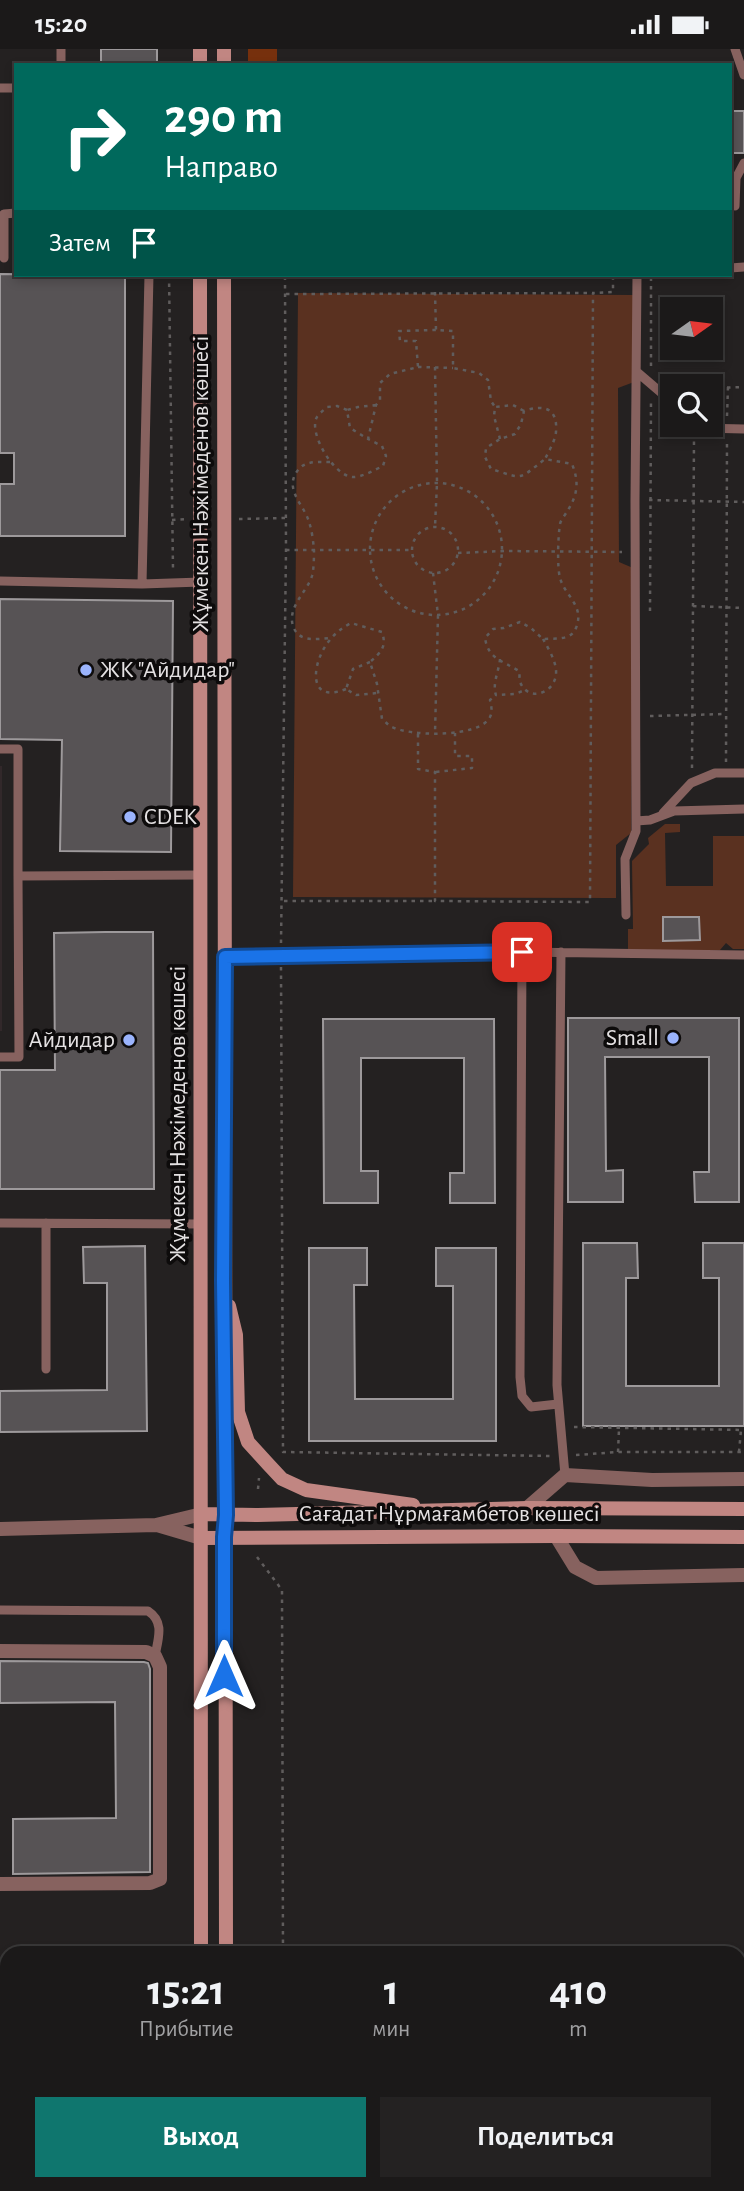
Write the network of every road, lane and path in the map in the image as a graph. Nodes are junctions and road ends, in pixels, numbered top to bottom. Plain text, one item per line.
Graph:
1 (735, 49) edge
2 (744, 75) edge
3 (744, 163) edge
4 (736, 206) edge
5 (2, 214) edge
6 (4, 258) dead end
7 (149, 277) edge
8 (169, 277) edge
9 (200, 277) edge
10 (223, 277) edge
11 (285, 277) edge
12 (613, 277) edge
13 (637, 277) edge
14 (652, 277) edge
15 (435, 292) junction
16 (286, 293) junction
17 (593, 293) junction
18 (436, 330) junction
19 (418, 367) junction
20 (435, 367) junction
21 (453, 368) junction
22 (637, 372) junction
23 (651, 384) junction
24 (723, 387) edge
25 (728, 387) junction
26 (744, 387) edge
27 (660, 392) edge
28 (376, 405) junction
29 (495, 407) junction
30 (347, 410) junction
31 (524, 411) junction
32 (723, 429) edge
33 (727, 429) junction
34 (744, 429) edge
35 (694, 438) dead end
36 (368, 439) junction
37 (500, 439) junction
38 (545, 459) junction
39 (330, 462) junction
40 (437, 483) junction
41 (635, 500) junction
42 (651, 500) junction
43 (693, 501) junction
44 (727, 501) junction
45 (744, 502) edge
46 (224, 518) junction
47 (285, 518) junction
48 (435, 527) junction
49 (369, 549) junction
50 (286, 550) junction
51 (314, 550) junction
52 (412, 550) junction
53 (504, 551) junction
54 (559, 551) junction
55 (592, 551) junction
56 (458, 552) junction
57 (636, 552) junction
58 (433, 573) junction
59 (0, 581) edge
60 (201, 582) junction
61 (174, 583) junction
62 (142, 584) junction
63 (693, 606) junction
64 (727, 608) junction
65 (744, 608) edge
66 (438, 615) junction
67 (650, 616) dead end
68 (330, 638) junction
69 (543, 639) junction
70 (500, 659) junction
71 (370, 662) junction
72 (346, 689) junction
73 (526, 689) junction
74 (377, 693) junction
75 (496, 695) junction
76 (726, 714) junction
77 (649, 716) dead end
78 (692, 716) junction
79 (435, 733) junction
80 (455, 733) junction
81 (418, 734) junction
82 (0, 749) edge
83 (435, 772) junction
84 (726, 773) junction
85 (744, 773) edge
86 (691, 783) junction
87 (744, 809) edge
88 (662, 814) junction
89 (636, 821) junction
90 (200, 875) junction
91 (18, 876) junction
92 (283, 901) junction
93 (435, 901) junction
94 (626, 915) dead end
95 (522, 952) junction
96 (561, 952) junction
97 (281, 955) junction
98 (744, 955) edge
99 (225, 957) junction
100 (0, 1057) edge
101 (0, 1223) edge
102 (46, 1223) junction
103 (201, 1224) junction
104 (223, 1281) junction
105 (46, 1369) dead end
106 (558, 1404) junction
107 (561, 1426) junction
108 (619, 1429) junction
109 (742, 1430) edge
110 (618, 1452) junction
111 (741, 1452) edge
112 (564, 1456) junction
113 (565, 1475) junction
114 (259, 1476) dead end
115 (744, 1479) edge
116 (258, 1489) dead end
117 (527, 1508) junction
118 (744, 1509) edge
119 (482, 1511) junction
120 (202, 1514) junction
121 (226, 1515) junction
122 (156, 1525) junction
123 (0, 1529) edge
124 (556, 1536) junction
125 (224, 1537) junction
126 (744, 1537) edge
127 (201, 1538) junction
128 (257, 1557) dead end
129 (744, 1575) edge
130 (0, 1610) edge
131 (0, 1651) edge
132 (155, 1657) junction
133 (0, 1884) edge
134 (201, 1946) edge
135 (226, 1946) edge
136 (283, 1946) edge

1 - 2 lane
3 - 4 lane
5 - 6 lane
7 - 62 lane
8 - 61 path
9 - 60 main road, Жұмекен Нәжімеденов көшесі
10 - 46 main road, Жұмекен Нәжімеденов көшесі
11 - 16 path
12 - 17 path
13 - 22 lane
14 - 23 path
15 - 16 path
15 - 17 path
15 - 18 path
16 - 47 path
17 - 55 path
18 - 19 path
18 - 21 path
19 - 20 path
19 - 28 path
20 - 21 path
20 - 40 path
21 - 29 path
22 - 23 lane
22 - 41 lane
23 - 27 lane
23 - 42 path
24 - 25 path
25 - 26 path
25 - 33 path
28 - 30 path
28 - 36 path
29 - 31 path
29 - 37 path
30 - 36 path
30 - 39 path
31 - 37 path
31 - 38 path
32 - 33 lane
33 - 34 lane
33 - 44 path
35 - 43 path
36 - 39 path
37 - 38 path
38 - 54 path
39 - 51 path
40 - 48 path
40 - 49 path
40 - 53 path
41 - 42 path
41 - 57 lane
42 - 43 path
42 - 67 path
43 - 44 path
43 - 63 path
44 - 45 path
44 - 64 path
46 - 47 path
46 - 99 main road, Жұмекен Нәжімеденов көшесі
47 - 50 path
48 - 52 path
48 - 56 path
49 - 51 path
49 - 52 path
49 - 66 path
50 - 51 path
50 - 92 path
51 - 68 path
52 - 58 path
53 - 54 path
53 - 56 path
53 - 66 path
54 - 55 path
54 - 69 path
55 - 57 path
55 - 93 path
56 - 58 path
57 - 89 lane
58 - 66 path
59 - 62 lane
60 - 61 lane
60 - 90 main road, Жұмекен Нәжімеденов көшесі
61 - 62 lane
63 - 64 path
63 - 78 path
64 - 65 path
64 - 76 path
66 - 79 path
68 - 71 path
68 - 72 path
69 - 70 path
69 - 73 path
70 - 73 path
70 - 75 path
71 - 72 path
71 - 74 path
72 - 74 path
73 - 75 path
74 - 81 path
75 - 80 path
76 - 78 path
76 - 84 path
77 - 78 path
78 - 86 path
79 - 80 path
79 - 81 path
80 - 83 path
81 - 83 path
82 - 91 lane
83 - 93 path
84 - 85 lane
84 - 86 lane
86 - 88 lane
87 - 88 lane
88 - 89 lane
89 - 94 lane
90 - 91 lane
90 - 103 main road, Жұмекен Нәжімеденов көшесі
91 - 100 lane
92 - 93 path
92 - 97 path
95 - 96 lane
95 - 97 lane
95 - 106 lane
96 - 98 lane
96 - 106 lane
97 - 99 lane
97 - 112 path
99 - 104 main road, Жұмекен Нәжімеденов көшесі
101 - 102 lane
102 - 103 lane
102 - 105 lane
103 - 120 main road, Жұмекен Нәжімеденов көшесі
104 - 119 main road
104 - 121 main road, Жұмекен Нәжімеденов көшесі
106 - 107 lane
107 - 108 path
107 - 112 lane
108 - 109 path
108 - 110 path
109 - 111 path
110 - 111 path
110 - 112 path
112 - 113 lane
113 - 115 street
113 - 117 street
114 - 116 path
117 - 118 main road, Сағадат Нұрмағамбетов көшесі
117 - 119 main road, Сағадат Нұрмағамбетов көшесі
119 - 121 main road, Сағадат Нұрмағамбетов көшесі
120 - 121 main road, Сағадат Нұрмағамбетов көшесі
120 - 122 street, Сағадат Нұрмағамбетов көшесі
120 - 127 main road, Жұмекен Нәжімеденов көшесі
121 - 125 main road, Жұмекен Нәжімеденов көшесі
122 - 123 street, Сағадат Нұрмағамбетов көшесі
122 - 127 street, Сағадат Нұрмағамбетов көшесі
124 - 125 main road, Сағадат Нұрмағамбетов көшесі
124 - 126 main road, Сағадат Нұрмағамбетов көшесі
124 - 129 street
125 - 127 main road, Сағадат Нұрмағамбетов көшесі
125 - 135 main road, Жұмекен Нәжімеденов көшесі
127 - 134 main road, Жұмекен Нәжімеденов көшесі
128 - 136 path
130 - 132 lane
131 - 132 street
132 - 133 street

